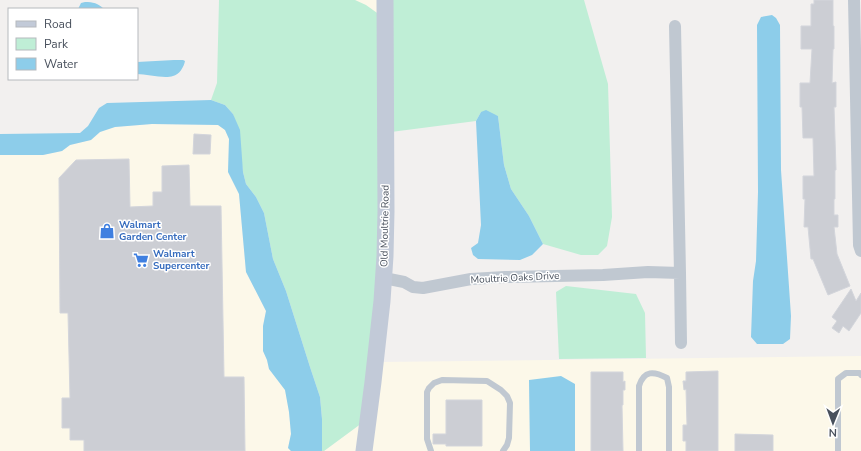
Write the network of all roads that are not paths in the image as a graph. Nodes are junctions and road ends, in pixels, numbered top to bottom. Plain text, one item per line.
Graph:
1 (385, 0) edge
2 (854, 0) edge
3 (675, 26) dead end
4 (859, 151) edge
5 (861, 251) edge
6 (680, 272) junction
7 (384, 278) junction
8 (681, 343) dead end
9 (861, 375) edge
10 (364, 451) edge
11 (430, 451) edge
12 (503, 451) edge
13 (639, 451) edge
14 (669, 451) edge
15 (838, 451) edge

1 - 7 main road, Old Moultrie Road
2 - 4 street
3 - 6 street
4 - 5 street
6 - 7 street, Moultrie Oaks Drive
6 - 8 street
7 - 10 main road, Old Moultrie Road
9 - 15 lane
11 - 12 lane
13 - 14 lane

